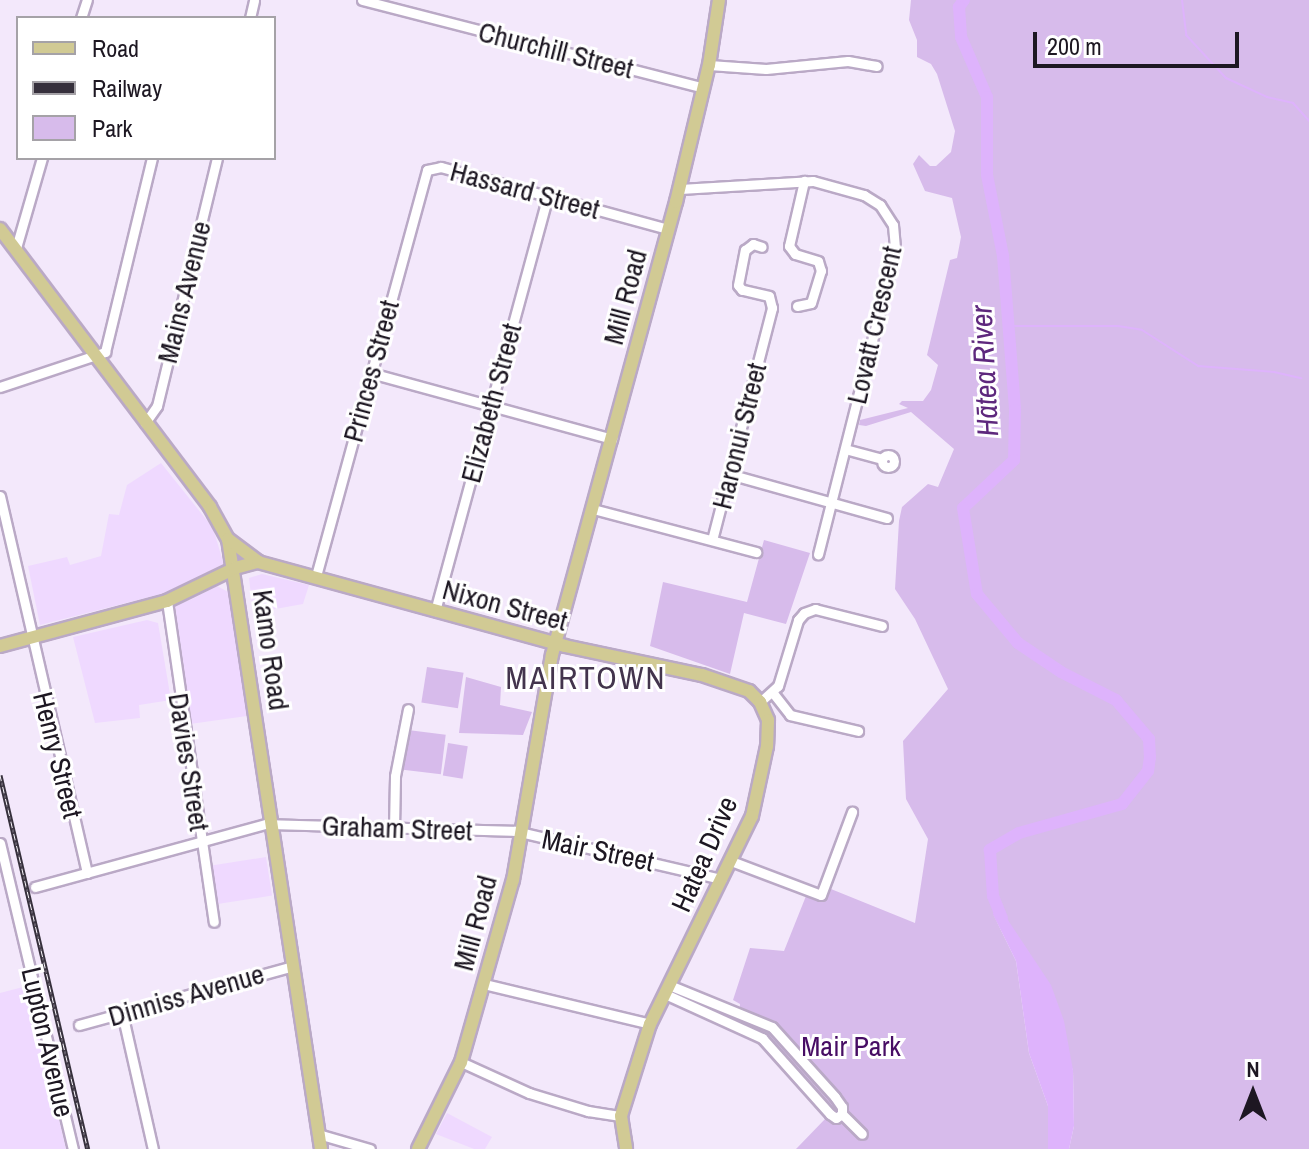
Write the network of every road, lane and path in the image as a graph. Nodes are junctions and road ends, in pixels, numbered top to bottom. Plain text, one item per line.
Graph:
1 (362, 0) edge
2 (719, 0) edge
3 (709, 65) junction
4 (877, 66) dead end
5 (704, 88) junction
6 (41, 160) edge
7 (152, 160) edge
8 (217, 160) edge
9 (429, 168) joint
10 (804, 181) junction
11 (680, 189) junction
12 (548, 196) junction
13 (0, 229) edge
14 (667, 229) junction
15 (762, 247) dead end
16 (16, 248) junction
17 (797, 306) dead end
18 (97, 356) junction
19 (371, 373) junction
20 (0, 387) edge
21 (491, 406) junction
22 (145, 423) junction
23 (612, 439) junction
24 (845, 449) junction
25 (882, 459) dead end
26 (729, 474) junction
27 (0, 496) edge
28 (831, 501) junction
29 (593, 509) junction
30 (887, 518) dead end
31 (228, 539) junction
32 (712, 540) junction
33 (756, 552) dead end
34 (818, 554) dead end
35 (258, 562) junction
36 (235, 568) junction
37 (316, 576) junction
38 (167, 601) junction
39 (566, 605) junction
40 (435, 611) junction
41 (882, 626) dead end
42 (32, 637) junction
43 (555, 644) junction
44 (0, 646) edge
45 (580, 650) junction
46 (773, 693) junction
47 (760, 702) junction
48 (408, 709) dead end
49 (858, 731) dead end
50 (852, 812) dead end
51 (272, 825) junction
52 (394, 829) junction
53 (521, 833) junction
54 (201, 841) junction
55 (0, 843) edge
56 (731, 861) junction
57 (87, 873) junction
58 (722, 879) junction
59 (35, 887) dead end
60 (214, 922) dead end
61 (293, 966) junction
62 (484, 984) junction
63 (667, 990) junction
64 (122, 1013) junction
65 (650, 1024) junction
66 (79, 1025) dead end
67 (461, 1062) junction
68 (842, 1114) junction
69 (621, 1116) junction
70 (318, 1134) junction
71 (862, 1134) dead end
72 (73, 1149) edge
73 (153, 1149) edge
74 (321, 1149) edge
75 (370, 1149) edge
76 (418, 1149) edge
77 (626, 1149) edge

1 - 5 street, Churchill Street
2 - 3 main road, Mill Road
3 - 4 street
3 - 5 main road, Mill Road
5 - 11 main road, Mill Road
6 - 16 street
7 - 18 street
8 - 22 street, Mains Avenue
9 - 12 street, Hassard Street
9 - 19 street, Princes Street
10 - 11 street, Lovatt Crescent
10 - 17 street
10 - 24 street, Lovatt Crescent
11 - 14 main road, Mill Road
12 - 14 street, Hassard Street
12 - 21 street, Elizabeth Street
13 - 16 main road, Kamo Road
14 - 23 main road, Mill Road
15 - 26 street, Haronui Street
16 - 18 main road, Kamo Road
18 - 20 street
18 - 22 main road, Kamo Road
19 - 21 street
19 - 37 street, Princes Street
21 - 23 street
21 - 40 street, Elizabeth Street
22 - 31 main road, Kamo Road
23 - 29 main road, Mill Road
24 - 25 street
24 - 28 street, Lovatt Crescent
26 - 28 street
26 - 32 street, Haronui Street
27 - 42 street, Henry Street
28 - 30 street
28 - 34 street, Lovatt Crescent
29 - 32 street
29 - 39 main road, Mill Road
31 - 35 main road
31 - 36 main road, Kamo Road
32 - 33 street
35 - 36 main road, Nixon Street
35 - 37 main road, Nixon Street
36 - 38 main road, Nixon Street
36 - 51 main road, Kamo Road
37 - 40 main road, Nixon Street
38 - 42 main road, Nixon Street
38 - 54 street, Davies Street
39 - 43 main road, Mill Road
39 - 45 main road, Mill Road
40 - 43 main road, Nixon Street
41 - 46 street
42 - 44 main road, Nixon Street
42 - 57 street, Henry Street
43 - 45 main road, Nixon Street
43 - 53 main road, Mill Road
45 - 47 main road, Nixon Street
46 - 47 street
46 - 49 street
47 - 56 main road, Hatea Drive
48 - 52 street
50 - 56 street
51 - 52 street, Graham Street
51 - 54 street, Graham Street
51 - 61 main road, Kamo Road
52 - 53 street, Graham Street
53 - 58 street, Mair Street
53 - 62 main road, Mill Road
54 - 57 street, Graham Street
54 - 60 street, Davies Street
55 - 72 street, Lupton Avenue
56 - 58 main road, Hatea Drive
57 - 59 street, Graham Street
58 - 63 main road, Hatea Drive
61 - 64 street, Dinniss Avenue
61 - 70 main road, Kamo Road
62 - 65 street
62 - 67 main road, Mill Road
63 - 65 main road, Hatea Drive
63 - 68 street
63 - 68 street
64 - 66 street, Dinniss Avenue
64 - 73 street
65 - 69 main road, Hatea Drive
67 - 69 street
67 - 76 main road, Mill Road
68 - 71 street
69 - 77 main road, Hatea Drive
70 - 74 main road, Kamo Road
70 - 75 street

